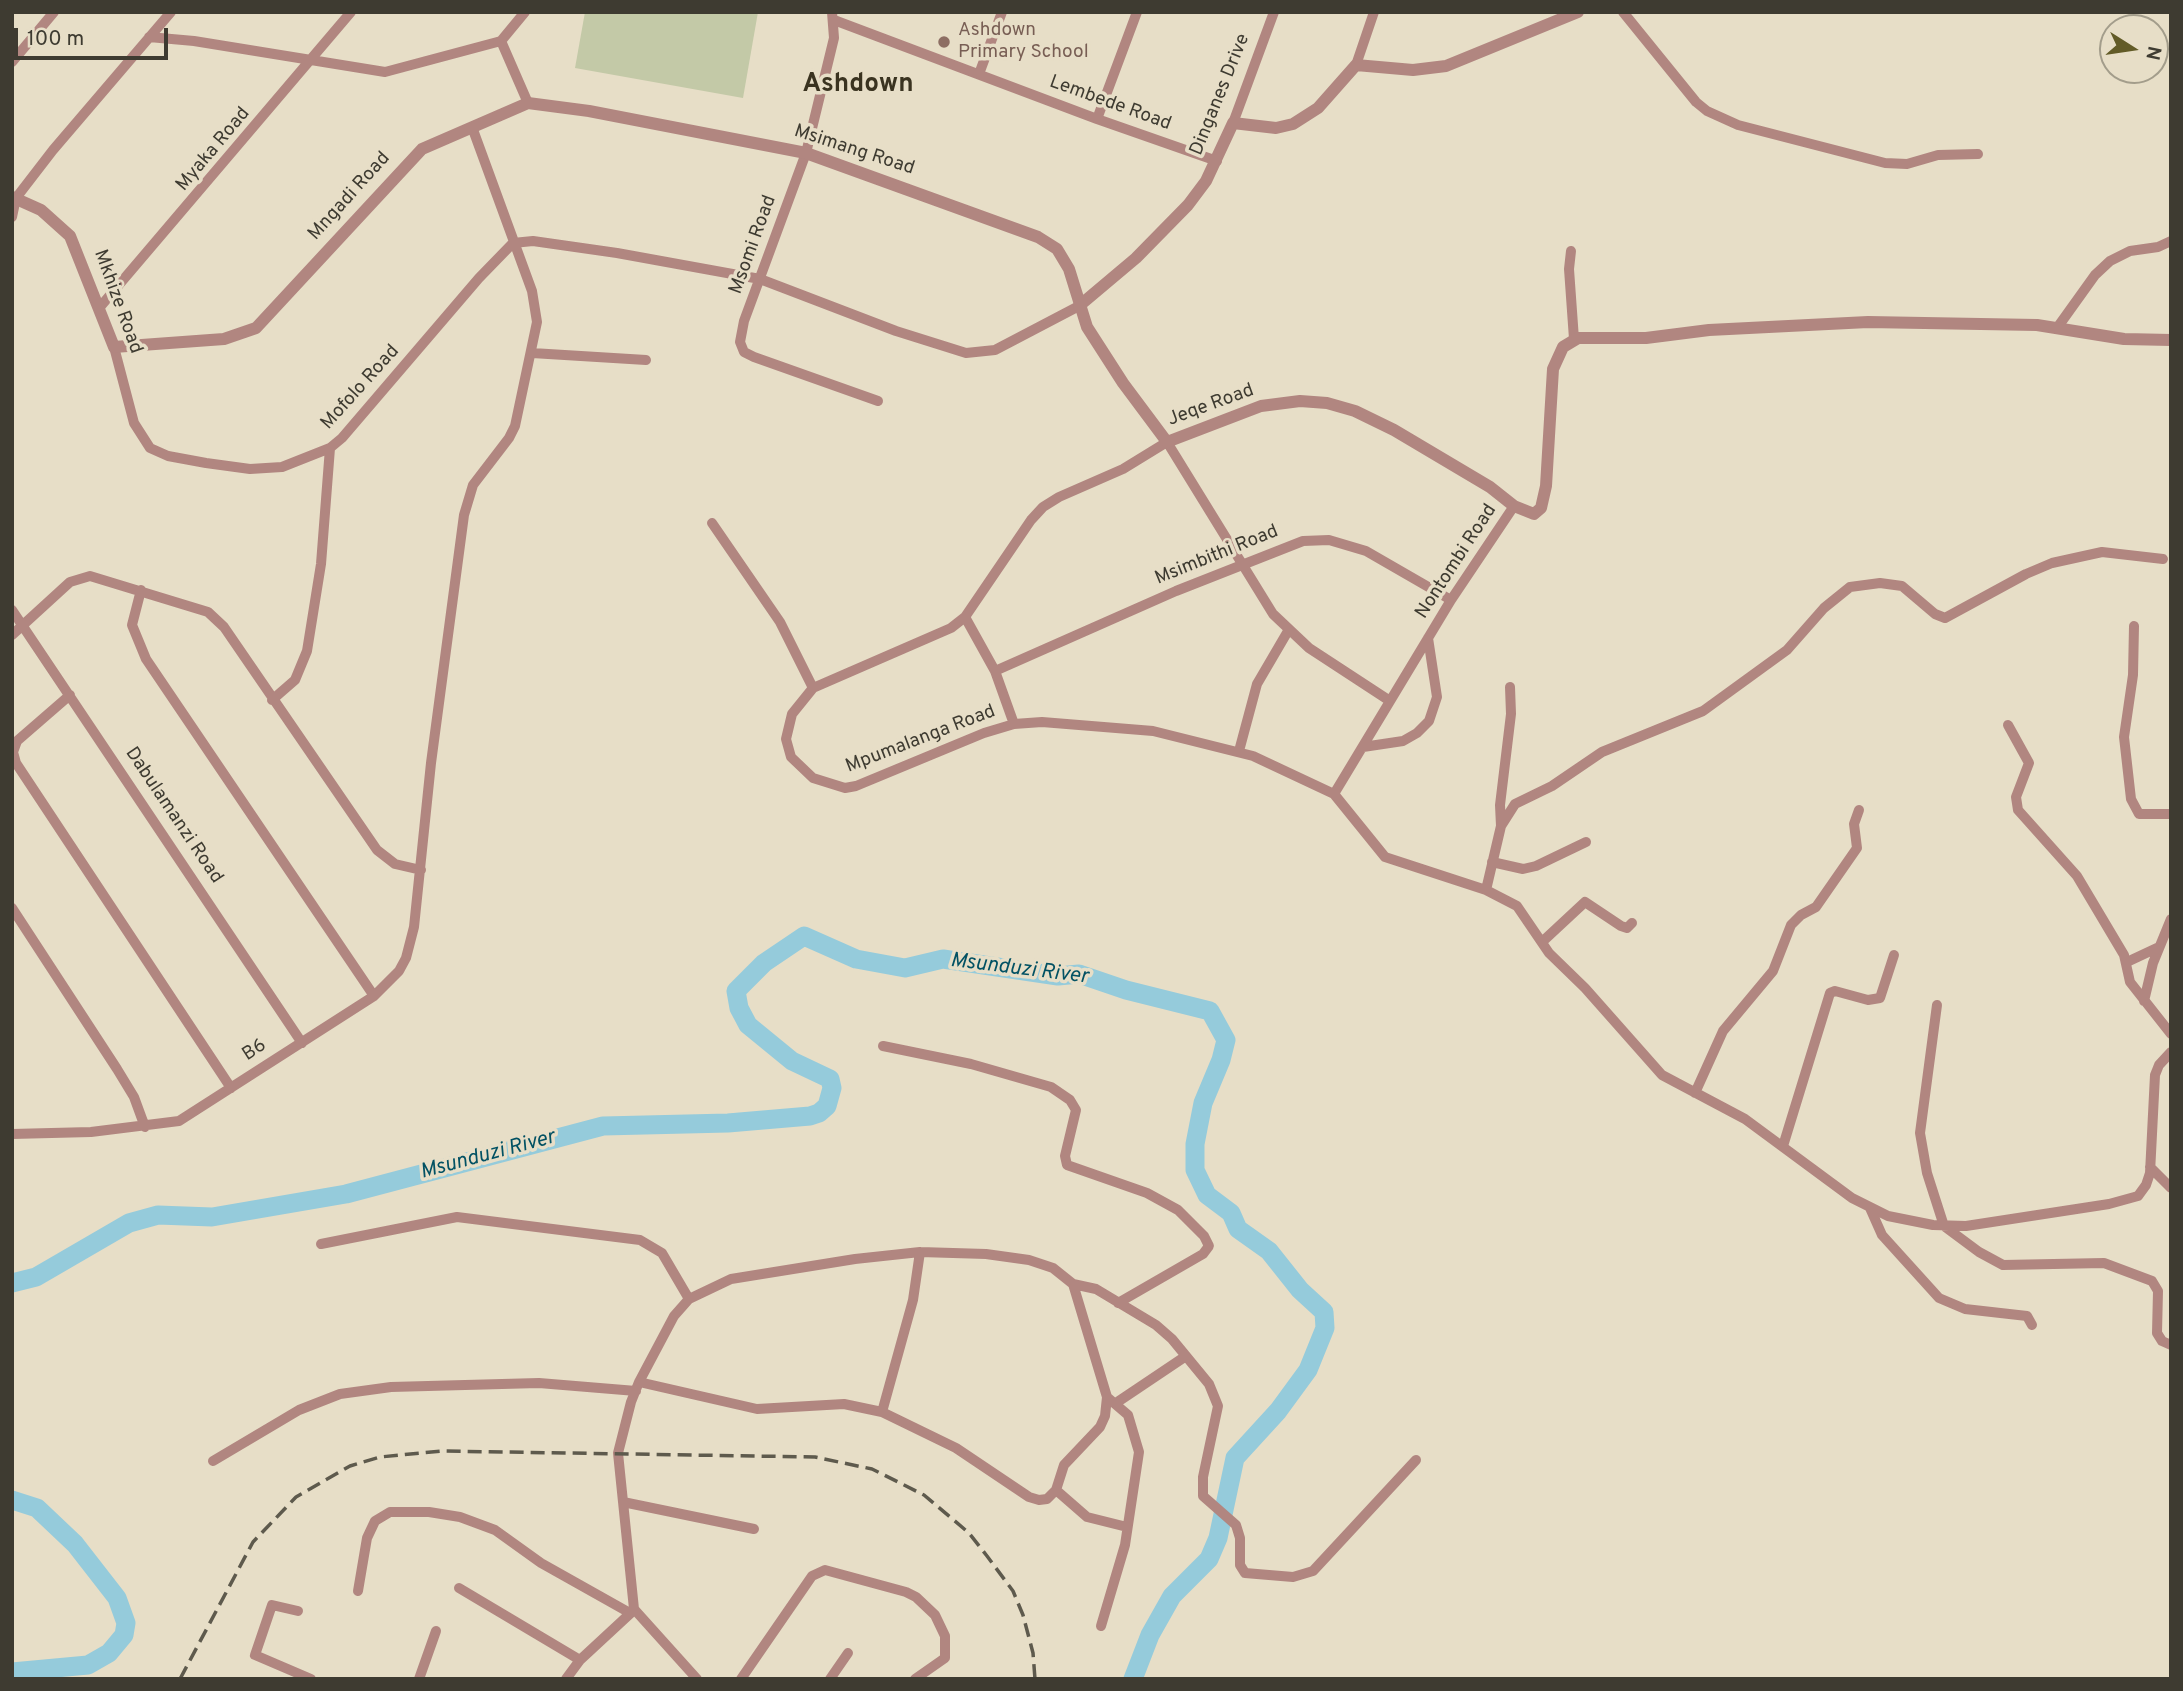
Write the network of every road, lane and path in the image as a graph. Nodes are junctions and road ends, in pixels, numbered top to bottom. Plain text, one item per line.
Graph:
1 (54, 12) edge
2 (171, 12) edge
3 (351, 12) edge
4 (525, 12) edge
5 (1002, 12) edge
6 (1137, 12) edge
7 (1274, 12) edge
8 (1374, 12) edge
9 (1578, 12) edge
10 (1623, 12) edge
11 (833, 16) edge
12 (149, 37) junction
13 (500, 41) junction
14 (312, 61) junction
15 (12, 62) edge
16 (1356, 65) junction
17 (979, 74) junction
18 (528, 103) junction
19 (1097, 119) junction
20 (1234, 123) junction
21 (472, 127) junction
22 (806, 153) junction
23 (1978, 154) dead end
24 (1217, 161) junction
25 (14, 197) edge
26 (12, 218) edge
27 (2171, 241) edge
28 (513, 243) junction
29 (1571, 251) dead end
30 (760, 279) junction
31 (1079, 306) junction
32 (100, 307) junction
33 (2057, 328) junction
34 (1574, 339) junction
35 (2171, 340) edge
36 (114, 347) junction
37 (531, 353) junction
38 (646, 360) dead end
39 (878, 401) dead end
40 (1167, 442) junction
41 (150, 448) joint
42 (330, 448) junction
43 (1514, 506) junction
44 (712, 523) dead end
45 (2163, 559) dead end
46 (1241, 567) junction
47 (141, 590) junction
48 (1451, 600) junction
49 (12, 610) edge
50 (965, 617) junction
51 (23, 626) junction
52 (2134, 626) dead end
53 (1289, 631) junction
54 (12, 635) edge
55 (1428, 638) junction
56 (995, 671) junction
57 (1510, 687) dead end
58 (813, 688) junction
59 (71, 695) junction
60 (272, 699) junction
61 (1390, 701) junction
62 (1014, 724) junction
63 (2008, 724) dead end
64 (1363, 747) junction
65 (1239, 751) junction
66 (1334, 794) junction
67 (1859, 810) dead end
68 (2171, 814) edge
69 (1501, 826) junction
70 (1586, 842) dead end
71 (1492, 862) junction
72 (421, 870) junction
73 (1486, 890) junction
74 (12, 908) edge
75 (2171, 919) edge
76 (1632, 923) dead end
77 (1542, 942) junction
78 (2159, 947) junction
79 (1894, 955) dead end
80 (2127, 962) junction
81 (374, 996) junction
82 (2144, 1001) junction
83 (1937, 1005) dead end
84 (2171, 1034) edge
85 (302, 1043) junction
86 (883, 1046) dead end
87 (2171, 1052) edge
88 (231, 1088) junction
89 (1695, 1093) junction
90 (145, 1127) junction
91 (12, 1133) edge
92 (1783, 1146) junction
93 (2150, 1167) junction
94 (2171, 1188) edge
95 (1870, 1208) junction
96 (1944, 1226) junction
97 (321, 1244) dead end
98 (920, 1252) junction
99 (1073, 1284) junction
100 (689, 1299) junction
101 (1118, 1303) junction
102 (2032, 1325) dead end
103 (2171, 1345) edge
104 (1186, 1356) junction
105 (637, 1386) junction
106 (1111, 1400) junction
107 (882, 1412) junction
108 (1416, 1460) dead end
109 (213, 1461) dead end
110 (1056, 1490) junction
111 (623, 1502) junction
112 (1127, 1527) junction
113 (754, 1529) dead end
114 (459, 1588) dead end
115 (358, 1591) dead end
116 (298, 1611) dead end
117 (632, 1611) junction
118 (1101, 1626) dead end
119 (436, 1631) dead end
120 (848, 1653) dead end
121 (580, 1660) junction
122 (917, 1678) edge
123 (312, 1679) edge
124 (419, 1679) edge
125 (566, 1679) edge
126 (697, 1679) edge
127 (741, 1679) edge
128 (830, 1679) edge

1 - 15 street
2 - 12 street
3 - 14 street, Myaka Road
4 - 13 street
5 - 17 street
6 - 19 street
7 - 20 street, Dinganes Drive
8 - 16 street
9 - 16 street
10 - 23 street
11 - 17 street, Lembede Road
11 - 22 street, Msomi Road
12 - 14 street
12 - 25 street
13 - 14 street
13 - 18 street
14 - 32 street, Myaka Road
16 - 20 street
17 - 19 street, Lembede Road
18 - 21 street, Mngadi Road
18 - 22 street, Msimang Road
19 - 24 street, Lembede Road
20 - 24 street, Dinganes Drive
21 - 28 street, B6
21 - 36 street, Mngadi Road
22 - 30 street, Msomi Road
22 - 31 street, Msimang Road
24 - 31 street, Dinganes Drive
25 - 26 street
25 - 32 street, Mkhize Road
27 - 33 street
28 - 30 street
28 - 37 street, B6
28 - 42 street, Mofolo Road
29 - 34 street
30 - 31 street
30 - 39 street, Msomi Road
31 - 40 street, Msimang Road
32 - 36 street, Mkhize Road
33 - 34 street
33 - 35 street
34 - 43 street
36 - 41 street, Mkhize Road
37 - 38 street
37 - 72 street, B6
40 - 43 street, Jeqe Road
40 - 46 street
40 - 50 street, Jeqe Road
41 - 42 street, Mofolo Road
42 - 60 street
43 - 48 street, Nontombi Road
44 - 58 street
45 - 69 street
46 - 48 street, Msimbithi Road
46 - 53 street
46 - 56 street, Msimbithi Road
47 - 51 street
47 - 60 street
47 - 81 street
48 - 55 street, Nontombi Road
49 - 51 street, Dabulamanzi Road
50 - 56 street
50 - 58 street
51 - 54 street
51 - 59 street, Dabulamanzi Road
52 - 68 street
53 - 61 street
53 - 65 street
55 - 61 street, Nontombi Road
55 - 64 street, Nontombi Road
56 - 62 street
57 - 69 street
58 - 62 street, Mpumalanga Road
59 - 85 street, Dabulamanzi Road
59 - 88 street
60 - 72 street
61 - 64 street, Nontombi Road
62 - 65 street, Mpumalanga Road
63 - 80 street
64 - 66 street, Nontombi Road
65 - 66 street, Mpumalanga Road
66 - 73 street
67 - 89 street
69 - 71 street
70 - 71 street
71 - 73 street
72 - 81 street, B6
73 - 77 street
74 - 90 street
75 - 78 street
76 - 77 street
77 - 89 street
78 - 80 street
78 - 82 street
79 - 92 street
80 - 82 street
81 - 85 street, B6
82 - 84 street
83 - 96 street
85 - 88 street, B6
86 - 101 street
87 - 93 street
88 - 90 street, B6
89 - 92 street
90 - 91 street, B6
92 - 95 street
93 - 94 street
93 - 96 street
95 - 96 street
95 - 102 street
96 - 103 street
97 - 100 street
98 - 99 street
98 - 100 street
98 - 107 street
99 - 101 street
99 - 106 street
100 - 105 street
101 - 104 street
104 - 106 street
104 - 108 street
105 - 107 street
105 - 109 street
105 - 111 street
106 - 110 street
106 - 112 street
107 - 110 street
110 - 112 street
111 - 113 street
111 - 117 street
112 - 118 street
114 - 121 street
115 - 117 street
116 - 123 street
117 - 121 street
117 - 126 street
119 - 124 street
120 - 128 street
121 - 125 street
122 - 127 street

